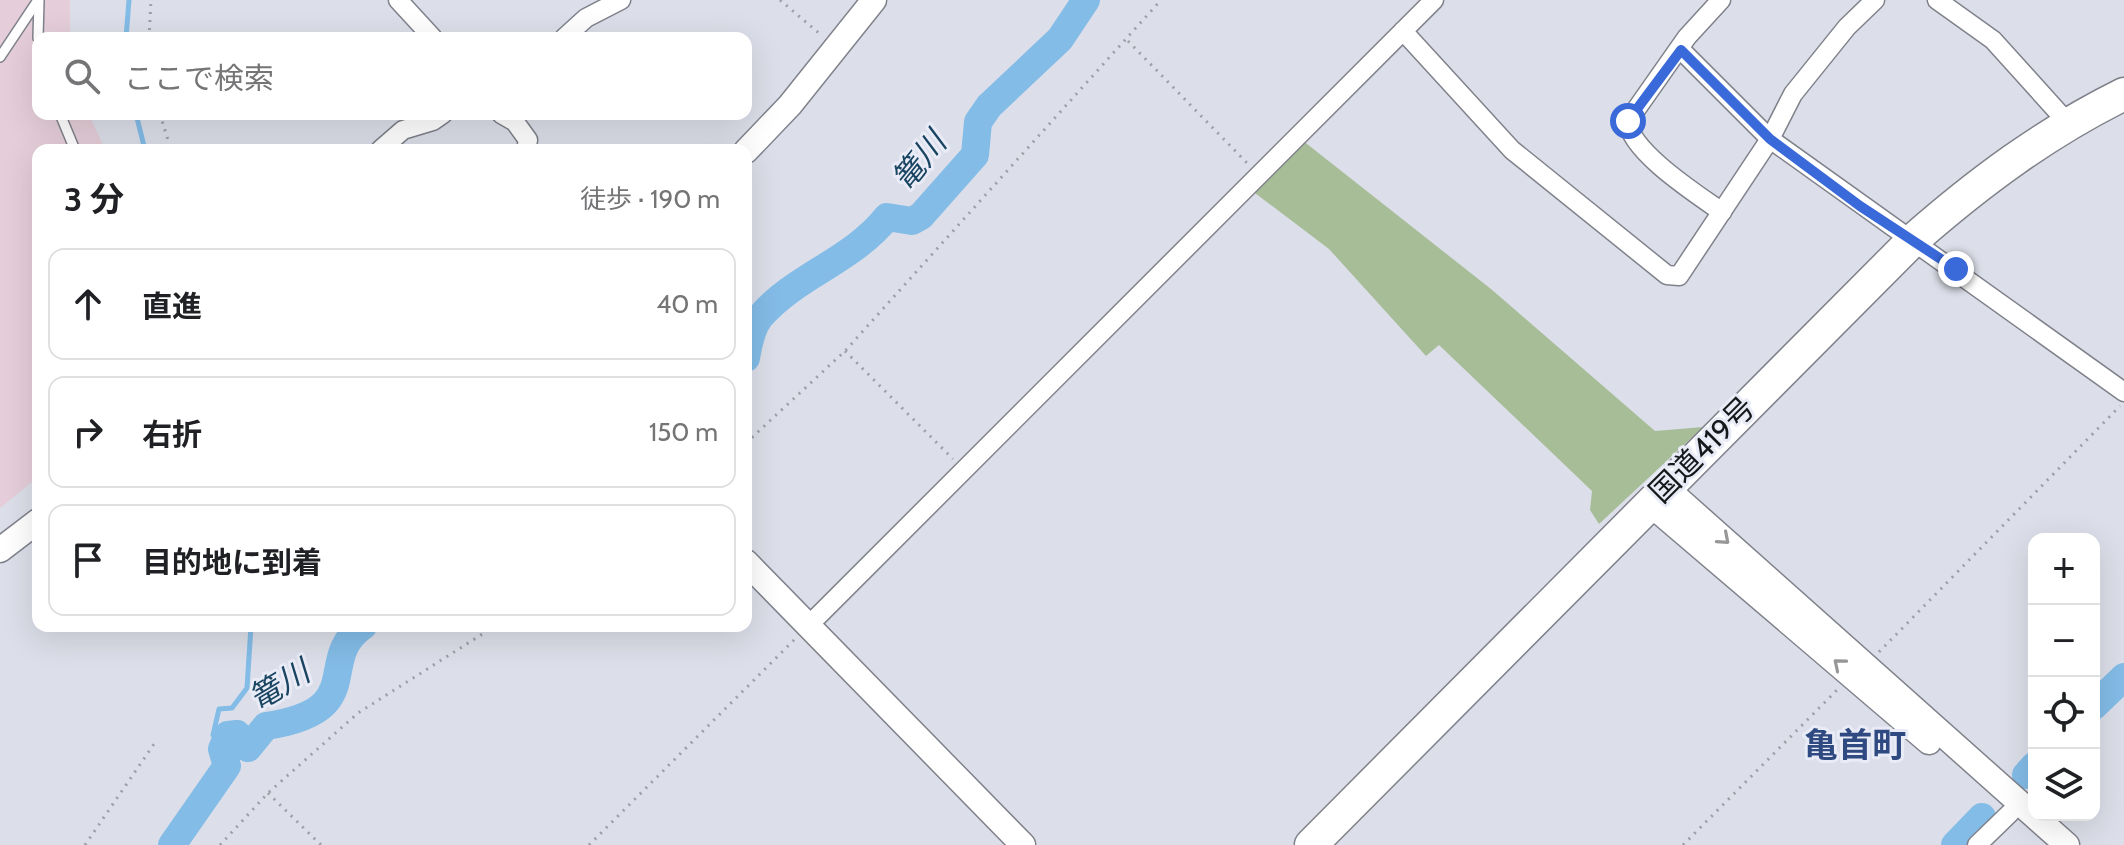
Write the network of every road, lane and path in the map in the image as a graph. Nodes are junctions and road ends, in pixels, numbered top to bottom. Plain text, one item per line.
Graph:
1 (39, 0) edge
2 (151, 0) edge
3 (398, 0) edge
4 (621, 0) edge
5 (780, 0) edge
6 (874, 0) edge
7 (1161, 0) edge
8 (1434, 0) edge
9 (1875, 0) edge
10 (1937, 0) edge
11 (1712, 4) edge
12 (1403, 31) junction
13 (38, 32) edge
14 (149, 32) edge
15 (427, 32) edge
16 (571, 32) edge
17 (1128, 41) junction
18 (836, 47) junction
19 (1681, 50) junction
20 (0, 57) edge
21 (2124, 94) edge
22 (62, 120) edge
23 (162, 120) edge
24 (434, 120) edge
25 (515, 120) edge
26 (2067, 122) junction
27 (1770, 139) junction
28 (72, 144) edge
29 (169, 144) edge
30 (387, 144) edge
31 (527, 144) edge
32 (752, 144) edge
33 (1259, 175) junction
34 (1722, 212) junction
35 (1912, 241) junction
36 (845, 351) junction
37 (2124, 392) edge
38 (2124, 402) edge
39 (752, 437) edge
40 (964, 470) junction
41 (1657, 495) junction
42 (32, 526) edge
43 (0, 550) edge
44 (752, 568) edge
45 (808, 626) junction
46 (486, 632) edge
47 (1860, 670) junction
48 (154, 744) dead end
49 (268, 793) junction
50 (2010, 813) junction
51 (85, 845) edge
52 (220, 845) edge
53 (321, 845) edge
54 (589, 845) edge
55 (1023, 845) edge
56 (1311, 845) edge
57 (1683, 845) edge
58 (1977, 845) edge
59 (2044, 845) edge
60 (2067, 845) edge

1 - 13 lane
1 - 20 lane
2 - 14 path
3 - 15 street
4 - 16 street
5 - 18 path
6 - 18 street
7 - 17 path
8 - 12 street
9 - 27 street
10 - 26 street
11 - 19 street
12 - 33 street
12 - 34 street
17 - 33 path
17 - 36 path
18 - 32 street
19 - 27 street
19 - 34 street
21 - 26 highway, 国道419号
22 - 28 lane
23 - 29 path
24 - 30 street
25 - 31 street
26 - 35 highway, 国道419号
27 - 34 street
27 - 35 street
33 - 40 street
35 - 37 street
35 - 41 highway, 国道419号
36 - 39 path
36 - 40 path
38 - 47 path
40 - 45 street
41 - 47 street
41 - 56 highway, 国道419号
42 - 43 street
44 - 45 street
45 - 54 path
45 - 55 street
46 - 49 path
47 - 50 street
47 - 57 path
47 - 60 street
48 - 51 path
49 - 52 path
49 - 53 path
50 - 58 street
50 - 59 street

